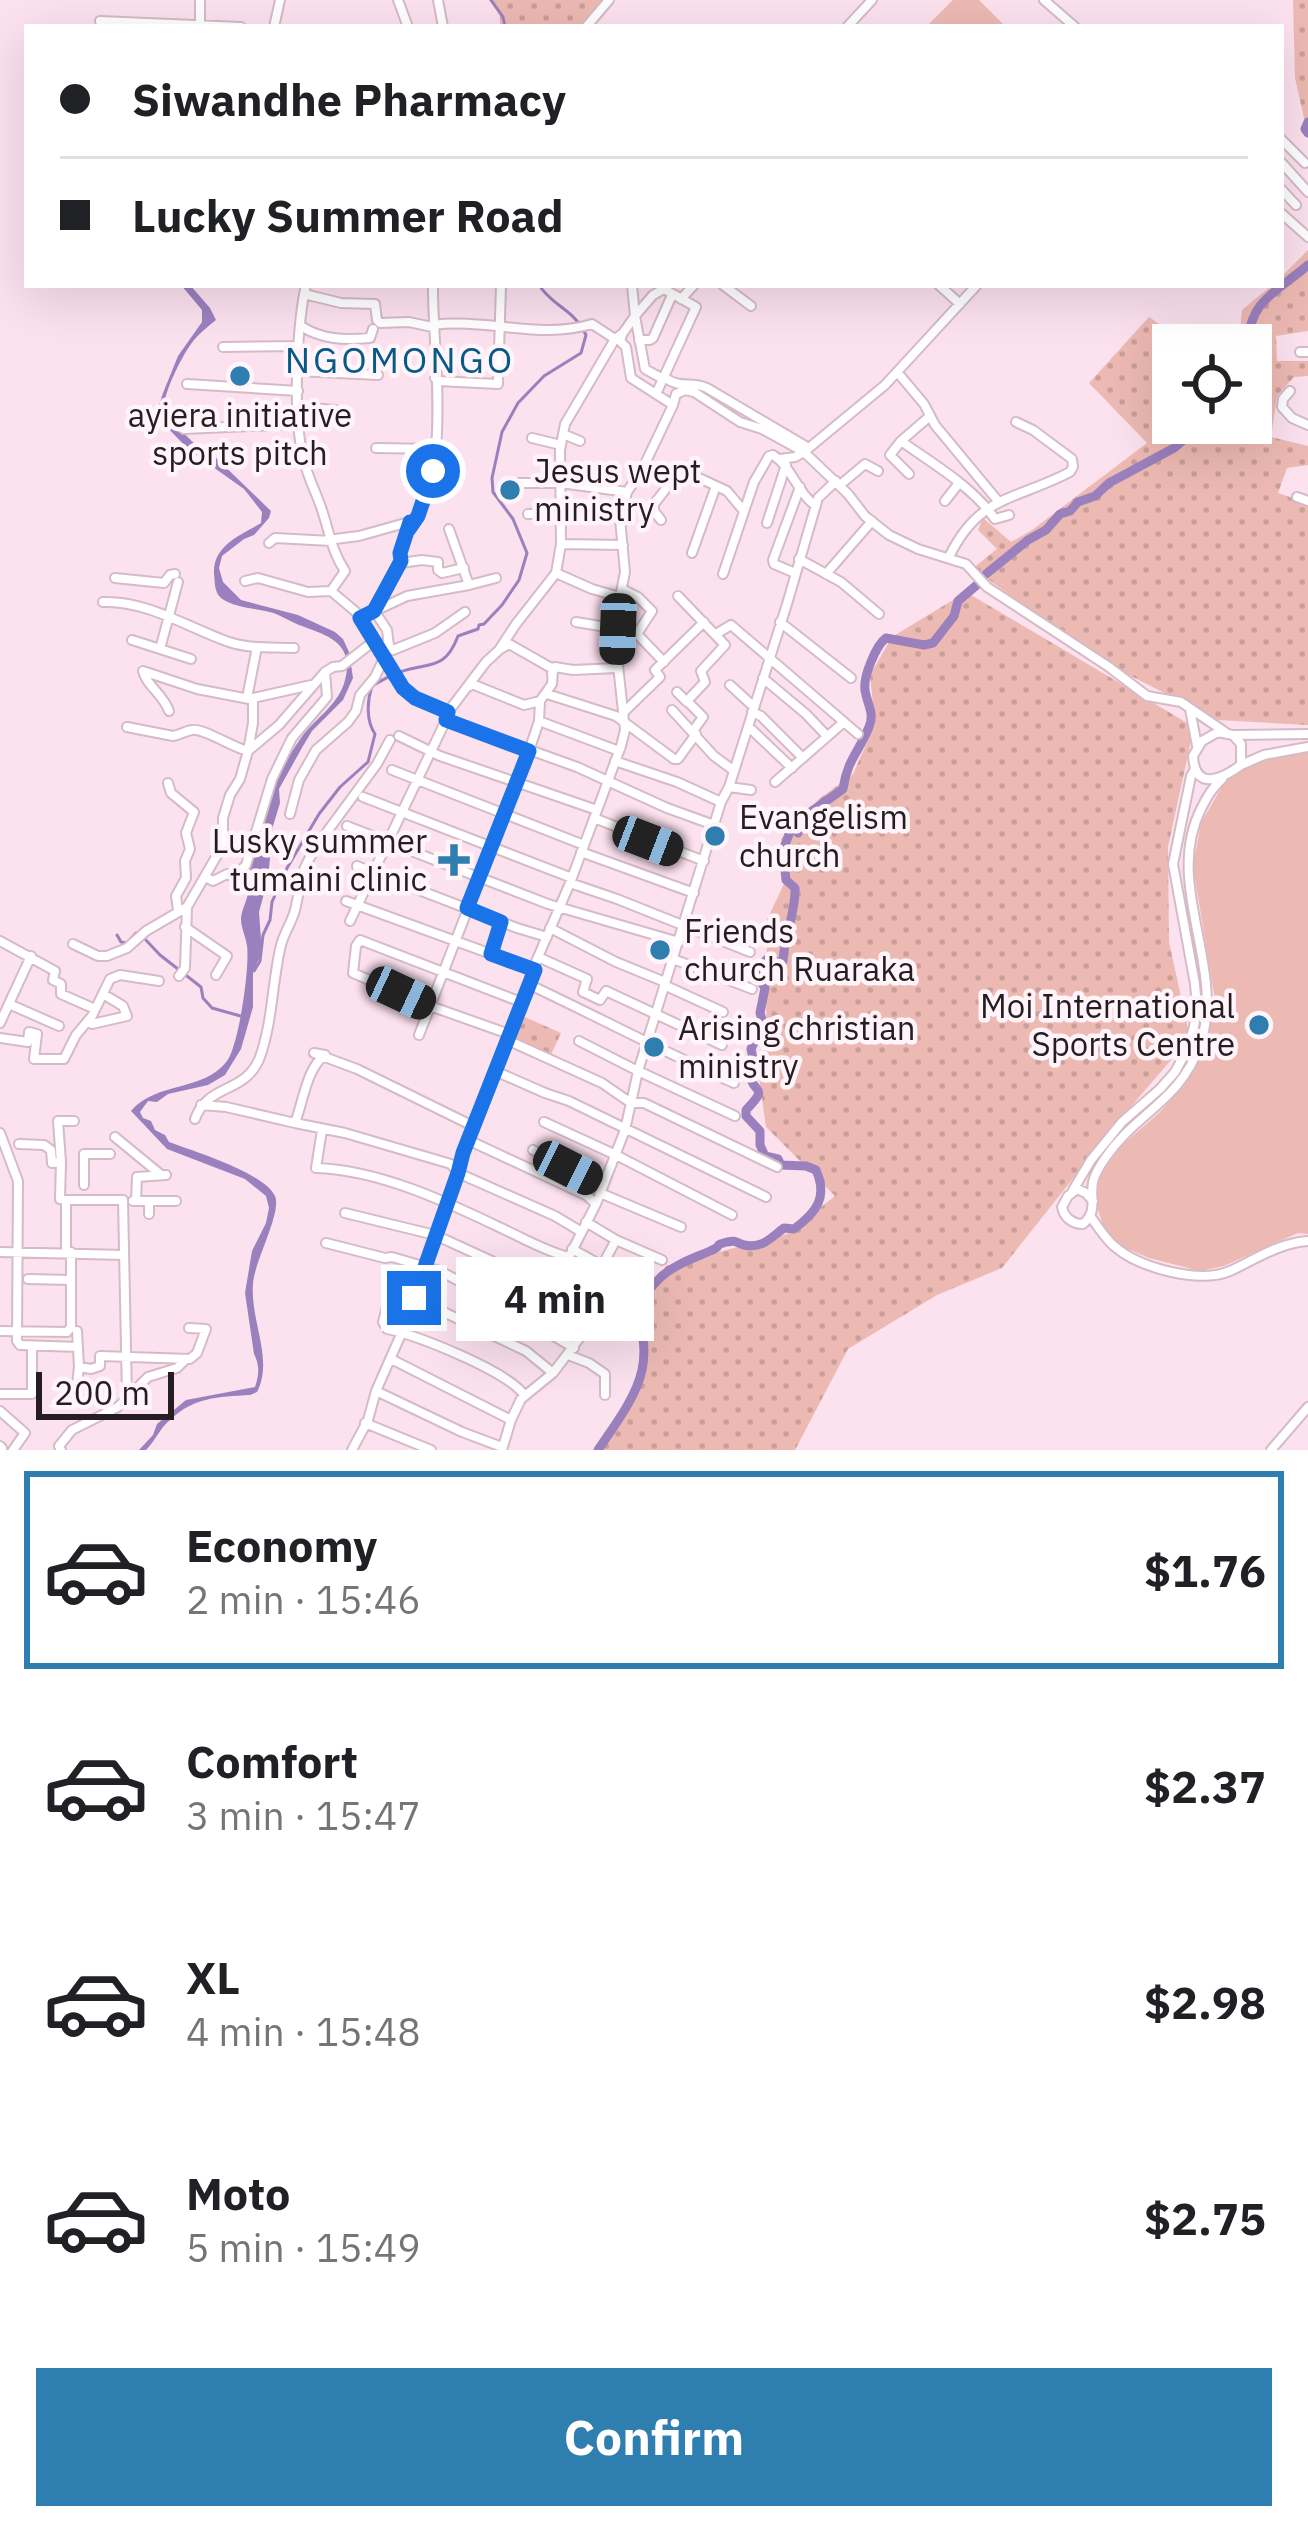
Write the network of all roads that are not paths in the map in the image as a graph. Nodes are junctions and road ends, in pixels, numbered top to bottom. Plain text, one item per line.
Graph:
1 (609, 0) edge
2 (872, 0) edge
3 (1044, 0) edge
4 (100, 21) dead end
5 (150, 24) edge
6 (589, 24) edge
7 (850, 24) edge
8 (1072, 24) edge
9 (1284, 165) edge
10 (1284, 192) edge
11 (1308, 192) edge
12 (1296, 205) dead end
13 (1284, 216) edge
14 (1308, 237) edge
15 (433, 288) edge
16 (501, 288) edge
17 (633, 288) edge
18 (660, 288) edge
19 (690, 288) edge
20 (727, 288) edge
21 (942, 288) edge
22 (974, 288) edge
23 (304, 290) edge
24 (653, 295) junction
25 (677, 297) junction
26 (960, 304) junction
27 (751, 306) dead end
28 (635, 316) junction
29 (300, 326) junction
30 (433, 326) junction
31 (501, 327) junction
32 (373, 329) dead end
33 (619, 336) junction
34 (639, 340) junction
35 (299, 346) junction
36 (223, 347) dead end
37 (298, 371) junction
38 (898, 373) junction
39 (378, 375) dead end
40 (437, 376) junction
41 (664, 378) junction
42 (187, 383) dead end
43 (298, 391) junction
44 (1290, 391) dead end
45 (656, 394) junction
46 (673, 405) junction
47 (298, 407) junction
48 (335, 410) dead end
49 (930, 416) junction
50 (1016, 422) dead end
51 (298, 424) junction
52 (1308, 425) edge
53 (184, 429) dead end
54 (563, 434) junction
55 (532, 438) dead end
56 (902, 440) junction
57 (580, 441) dead end
58 (561, 445) junction
59 (376, 448) dead end
60 (435, 449) junction
61 (806, 449) junction
62 (783, 462) junction
63 (878, 471) dead end
64 (909, 473) dead end
65 (518, 483) dead end
66 (561, 483) junction
67 (838, 483) junction
68 (959, 483) junction
69 (716, 486) junction
70 (800, 487) junction
71 (628, 492) junction
72 (1297, 497) dead end
73 (945, 501) dead end
74 (998, 501) junction
75 (1308, 501) edge
76 (816, 506) junction
77 (987, 507) junction
78 (743, 510) junction
79 (588, 512) dead end
80 (561, 513) junction
81 (528, 514) dead end
82 (1009, 515) dead end
83 (661, 520) dead end
84 (872, 521) junction
85 (412, 523) junction
86 (766, 523) dead end
87 (448, 529) dead end
88 (331, 541) junction
89 (269, 542) dead end
90 (561, 544) junction
91 (623, 545) junction
92 (692, 553) dead end
93 (949, 557) junction
94 (799, 559) junction
95 (464, 568) junction
96 (396, 569) junction
97 (556, 573) junction
98 (723, 574) dead end
99 (795, 574) junction
100 (826, 574) junction
101 (115, 578) dead end
102 (496, 578) dead end
103 (244, 581) dead end
104 (469, 585) junction
105 (331, 591) junction
106 (621, 593) junction
107 (678, 596) dead end
108 (103, 602) dead end
109 (374, 611) junction
110 (465, 612) dead end
111 (879, 614) dead end
112 (360, 618) junction
113 (169, 619) junction
114 (576, 622) dead end
115 (704, 622) junction
116 (780, 622) junction
117 (618, 629) junction
118 (716, 634) junction
119 (131, 640) dead end
120 (374, 641) junction
121 (257, 647) junction
122 (294, 648) dead end
123 (160, 649) junction
124 (499, 650) junction
125 (389, 656) junction
126 (191, 659) dead end
127 (769, 660) junction
128 (664, 662) junction
129 (616, 668) junction
130 (553, 669) junction
131 (325, 672) junction
132 (763, 678) junction
133 (851, 678) dead end
134 (313, 685) junction
135 (730, 685) dead end
136 (463, 692) junction
137 (677, 692) dead end
138 (544, 697) junction
139 (250, 699) junction
140 (687, 702) junction
141 (1189, 707) junction
142 (672, 710) dead end
143 (753, 710) junction
144 (169, 711) dead end
145 (447, 716) junction
146 (624, 716) junction
147 (539, 721) junction
148 (844, 722) junction
149 (128, 727) dead end
150 (751, 729) dead end
151 (694, 732) junction
152 (858, 734) dead end
153 (1229, 734) junction
154 (1308, 734) edge
155 (827, 736) dead end
156 (1197, 746) junction
157 (1308, 747) edge
158 (529, 751) junction
159 (619, 751) junction
160 (248, 752) junction
161 (430, 752) junction
162 (803, 758) junction
163 (614, 761) junction
164 (1241, 765) junction
165 (792, 768) junction
166 (392, 770) dead end
167 (733, 770) junction
168 (1195, 770) junction
169 (1222, 779) junction
170 (415, 780) junction
171 (517, 781) junction
172 (608, 782) junction
173 (775, 782) dead end
174 (168, 783) dead end
175 (729, 787) junction
176 (751, 790) dead end
177 (363, 797) dead end
178 (721, 802) junction
179 (402, 812) junction
180 (290, 814) dead end
181 (596, 814) junction
182 (504, 815) junction
183 (714, 825) junction
184 (347, 826) dead end
185 (388, 844) junction
186 (491, 845) junction
187 (583, 849) junction
188 (704, 861) junction
189 (357, 866) dead end
190 (373, 875) junction
191 (205, 877) junction
192 (479, 878) junction
193 (571, 881) junction
194 (694, 893) junction
195 (346, 901) dead end
196 (359, 905) junction
197 (187, 907) junction
198 (467, 908) junction
199 (560, 908) junction
200 (174, 916) junction
201 (350, 921) dead end
202 (501, 922) junction
203 (684, 926) junction
204 (185, 927) junction
205 (549, 933) junction
206 (0, 941) edge
207 (454, 941) junction
208 (679, 942) junction
209 (73, 944) dead end
210 (750, 952) dead end
211 (491, 954) junction
212 (31, 956) junction
213 (538, 957) junction
214 (673, 958) junction
215 (535, 970) junction
216 (442, 971) junction
217 (181, 974) dead end
218 (216, 975) dead end
219 (159, 981) dead end
220 (664, 984) junction
221 (528, 985) junction
222 (752, 989) dead end
223 (103, 994) junction
224 (521, 1002) junction
225 (9, 1004) junction
226 (430, 1006) junction
227 (95, 1009) junction
228 (723, 1012) dead end
229 (655, 1014) junction
230 (88, 1022) junction
231 (0, 1023) edge
232 (59, 1026) dead end
233 (418, 1035) dead end
234 (508, 1037) junction
235 (0, 1038) edge
236 (579, 1041) dead end
237 (646, 1043) junction
238 (722, 1045) dead end
239 (495, 1071) junction
240 (638, 1071) junction
241 (734, 1084) dead end
242 (631, 1103) junction
243 (201, 1105) junction
244 (734, 1116) dead end
245 (195, 1119) dead end
246 (74, 1121) dead end
247 (544, 1122) dead end
248 (295, 1124) junction
249 (473, 1126) junction
250 (322, 1130) junction
251 (626, 1130) junction
252 (0, 1133) edge
253 (115, 1137) dead end
254 (468, 1140) junction
255 (19, 1144) dead end
256 (533, 1150) dead end
257 (110, 1154) dead end
258 (616, 1155) junction
259 (61, 1162) junction
260 (777, 1167) dead end
261 (458, 1173) junction
262 (60, 1177) junction
263 (602, 1190) junction
264 (1072, 1191) junction
265 (766, 1197) dead end
266 (66, 1200) junction
267 (123, 1201) junction
268 (136, 1201) junction
269 (149, 1201) junction
270 (176, 1201) dead end
271 (1094, 1201) junction
272 (448, 1202) junction
273 (596, 1204) junction
274 (345, 1213) dead end
275 (148, 1214) dead end
276 (732, 1215) dead end
277 (1091, 1217) junction
278 (583, 1226) junction
279 (681, 1227) dead end
280 (435, 1235) junction
281 (616, 1240) junction
282 (1308, 1241) edge
283 (326, 1243) dead end
284 (572, 1249) junction
285 (0, 1252) edge
286 (17, 1252) junction
287 (68, 1252) junction
288 (124, 1255) junction
289 (662, 1260) dead end
290 (425, 1265) junction
291 (610, 1270) junction
292 (28, 1279) dead end
293 (621, 1279) dead end
294 (71, 1280) junction
295 (390, 1294) dead end
296 (414, 1298) junction
297 (591, 1310) junction
298 (189, 1328) dead end
299 (0, 1331) edge
300 (77, 1331) dead end
301 (402, 1332) junction
302 (15, 1333) junction
303 (32, 1347) junction
304 (78, 1347) junction
305 (571, 1352) junction
306 (125, 1357) junction
307 (186, 1359) junction
308 (391, 1359) junction
309 (79, 1367) junction
310 (553, 1373) junction
311 (376, 1391) junction
312 (0, 1394) edge
313 (76, 1394) dead end
314 (604, 1395) dead end
315 (526, 1396) junction
316 (127, 1397) junction
317 (1308, 1407) edge
318 (0, 1411) edge
319 (511, 1420) junction
320 (365, 1423) junction
321 (8, 1447) edge
322 (58, 1448) edge
323 (502, 1448) edge
324 (356, 1449) edge
325 (28, 1450) edge
326 (431, 1450) edge
327 (1271, 1450) edge

1 - 6 street
2 - 7 street
3 - 8 street
4 - 5 street
9 - 11 street
10 - 12 street
13 - 14 street
15 - 30 street
16 - 31 street
17 - 28 street
18 - 24 street
19 - 25 street
20 - 27 street
21 - 26 street
22 - 26 street
23 - 29 street
23 - 30 street
24 - 25 street
24 - 28 street
25 - 34 street
25 - 41 street
26 - 38 street
28 - 33 street
28 - 34 street
29 - 32 street
29 - 35 street
30 - 31 street
30 - 40 street
31 - 33 street
31 - 40 street
33 - 45 street
33 - 54 street
34 - 41 street
35 - 36 street
35 - 37 street
37 - 39 street
37 - 43 street
38 - 49 street
38 - 61 street
40 - 60 street
41 - 45 street
41 - 61 street
42 - 43 street
43 - 47 street
44 - 52 street
45 - 46 street
46 - 61 street
46 - 71 street
47 - 48 street
47 - 51 street
49 - 56 street
49 - 74 street
50 - 74 street
51 - 53 street
51 - 88 street
54 - 57 street
54 - 58 street
55 - 58 street
56 - 64 street
56 - 68 street
58 - 66 street
59 - 60 street
60 - 85 street
61 - 62 street
61 - 67 street
62 - 70 street
62 - 78 street
62 - 86 street
63 - 67 street
65 - 66 street
66 - 71 street
66 - 80 street
67 - 76 street
67 - 84 street
68 - 73 street
68 - 77 street
69 - 78 street
69 - 83 street
69 - 92 street
70 - 76 street
70 - 99 street
71 - 91 street
72 - 75 street
74 - 77 street
76 - 94 street
77 - 82 street
77 - 93 street
78 - 98 street
79 - 80 street
80 - 81 street
80 - 90 street
84 - 93 street
84 - 100 street
85 - 88 street
85 - 96 street
87 - 95 street
88 - 89 street
88 - 105 street
90 - 91 street
90 - 97 street
91 - 106 street
93 - 141 street
94 - 99 street
94 - 100 street
95 - 96 street
95 - 104 street
96 - 109 street
97 - 106 street
97 - 124 street
99 - 116 street
100 - 111 street
101 - 113 street
102 - 104 street
103 - 105 street
104 - 109 street
105 - 112 street
106 - 117 street
106 - 128 street
107 - 115 street
108 - 113 street
109 - 112 street
109 - 125 street
110 - 125 street
112 - 120 street
113 - 121 street
113 - 123 street
114 - 117 street
115 - 118 street
115 - 128 street
116 - 127 street
116 - 133 street
117 - 129 street
118 - 127 street
118 - 140 street
119 - 123 street
120 - 125 street
120 - 131 street
121 - 122 street
121 - 139 street
123 - 126 street
124 - 130 street
124 - 136 street
125 - 145 street
125 - 180 street
127 - 132 street
127 - 148 street
128 - 146 street
129 - 130 street
129 - 146 street
130 - 138 street
131 - 134 street
131 - 191 street
132 - 143 street
132 - 155 street
134 - 139 street
134 - 160 street
135 - 143 street
136 - 138 street
136 - 145 street
137 - 140 street
138 - 146 street
138 - 147 street
139 - 144 street
139 - 160 street
140 - 151 street
141 - 153 street
141 - 156 street
142 - 151 street
143 - 162 street
143 - 167 street
145 - 158 street
145 - 161 street
146 - 151 street
146 - 159 street
147 - 158 street
147 - 159 street
148 - 152 street
148 - 162 street
149 - 160 street
150 - 165 street
151 - 167 street
153 - 154 street
153 - 156 street
153 - 164 street
156 - 168 street
157 - 164 street
158 - 171 street
158 - 172 street
159 - 163 street
160 - 191 street
161 - 170 street
161 - 171 street
161 - 243 street
162 - 165 street
163 - 172 street
163 - 178 street
164 - 169 street
165 - 173 street
166 - 170 street
167 - 175 street
168 - 169 street
168 - 264 street
169 - 271 street
170 - 179 street
170 - 182 street
171 - 181 street
171 - 182 street
172 - 181 street
172 - 183 street
174 - 200 street
175 - 176 street
175 - 178 street
177 - 179 street
178 - 183 street
179 - 185 street
179 - 186 street
181 - 187 street
181 - 188 street
182 - 186 street
182 - 187 street
183 - 188 street
184 - 185 street
185 - 190 street
185 - 192 street
186 - 192 street
186 - 193 street
187 - 193 street
187 - 194 street
188 - 194 street
189 - 190 street
190 - 196 street
190 - 198 street
191 - 197 street
192 - 198 street
192 - 199 street
193 - 199 street
193 - 203 street
194 - 203 street
195 - 196 street
196 - 201 street
196 - 207 street
197 - 200 street
197 - 204 street
198 - 202 street
198 - 207 street
199 - 205 street
199 - 208 street
200 - 209 street
202 - 205 street
202 - 211 street
203 - 208 street
203 - 210 street
204 - 217 street
204 - 218 street
205 - 213 street
205 - 220 street
206 - 212 street
207 - 211 street
207 - 216 street
208 - 214 street
211 - 215 street
212 - 225 street
212 - 227 street
213 - 215 street
213 - 229 street
214 - 220 street
214 - 222 street
215 - 221 street
216 - 224 street
216 - 226 street
216 - 226 street
219 - 223 street
220 - 228 street
220 - 229 street
221 - 224 street
221 - 237 street
223 - 227 street
223 - 230 street
224 - 234 street
225 - 231 street
225 - 232 street
226 - 233 street
226 - 234 street
227 - 230 street
229 - 237 street
229 - 238 street
230 - 235 street
234 - 239 street
234 - 242 street
236 - 240 street
237 - 240 street
237 - 241 street
239 - 249 street
239 - 251 street
240 - 242 street
240 - 244 street
242 - 251 street
242 - 260 street
243 - 245 street
243 - 248 street
246 - 259 street
247 - 258 street
248 - 249 street
248 - 250 street
249 - 254 street
250 - 261 street
250 - 272 street
251 - 258 street
251 - 265 street
252 - 286 street
253 - 268 street
254 - 261 street
254 - 273 street
255 - 259 street
256 - 263 street
257 - 262 street
258 - 263 street
258 - 276 street
259 - 262 street
261 - 272 street
261 - 278 street
262 - 266 street
263 - 273 street
263 - 279 street
264 - 271 street
264 - 277 street
266 - 267 street
266 - 287 street
267 - 268 street
267 - 288 street
268 - 269 street
269 - 270 street
269 - 275 street
271 - 277 street
272 - 280 street
272 - 284 street
273 - 278 street
274 - 280 street
277 - 282 street
278 - 281 street
278 - 284 street
280 - 290 street
280 - 297 street
281 - 289 street
281 - 291 street
283 - 290 street
284 - 291 street
285 - 286 street
286 - 287 street
286 - 302 street
287 - 288 street
287 - 294 street
288 - 306 street
290 - 296 street
290 - 305 street
291 - 293 street
291 - 297 street
292 - 294 street
294 - 302 street
295 - 301 street
296 - 301 street
296 - 310 street
297 - 305 street
298 - 307 street
299 - 302 street
300 - 304 street
301 - 308 street
301 - 315 street
302 - 303 street
303 - 304 street
303 - 312 street
304 - 309 street
305 - 310 street
305 - 314 street
306 - 307 street
306 - 309 street
306 - 316 street
307 - 316 street
308 - 311 street
308 - 319 street
309 - 313 street
310 - 315 street
311 - 320 street
311 - 323 street
315 - 319 street
316 - 322 street
317 - 327 street
318 - 321 street
319 - 323 street
320 - 324 street
320 - 326 street
321 - 325 street

